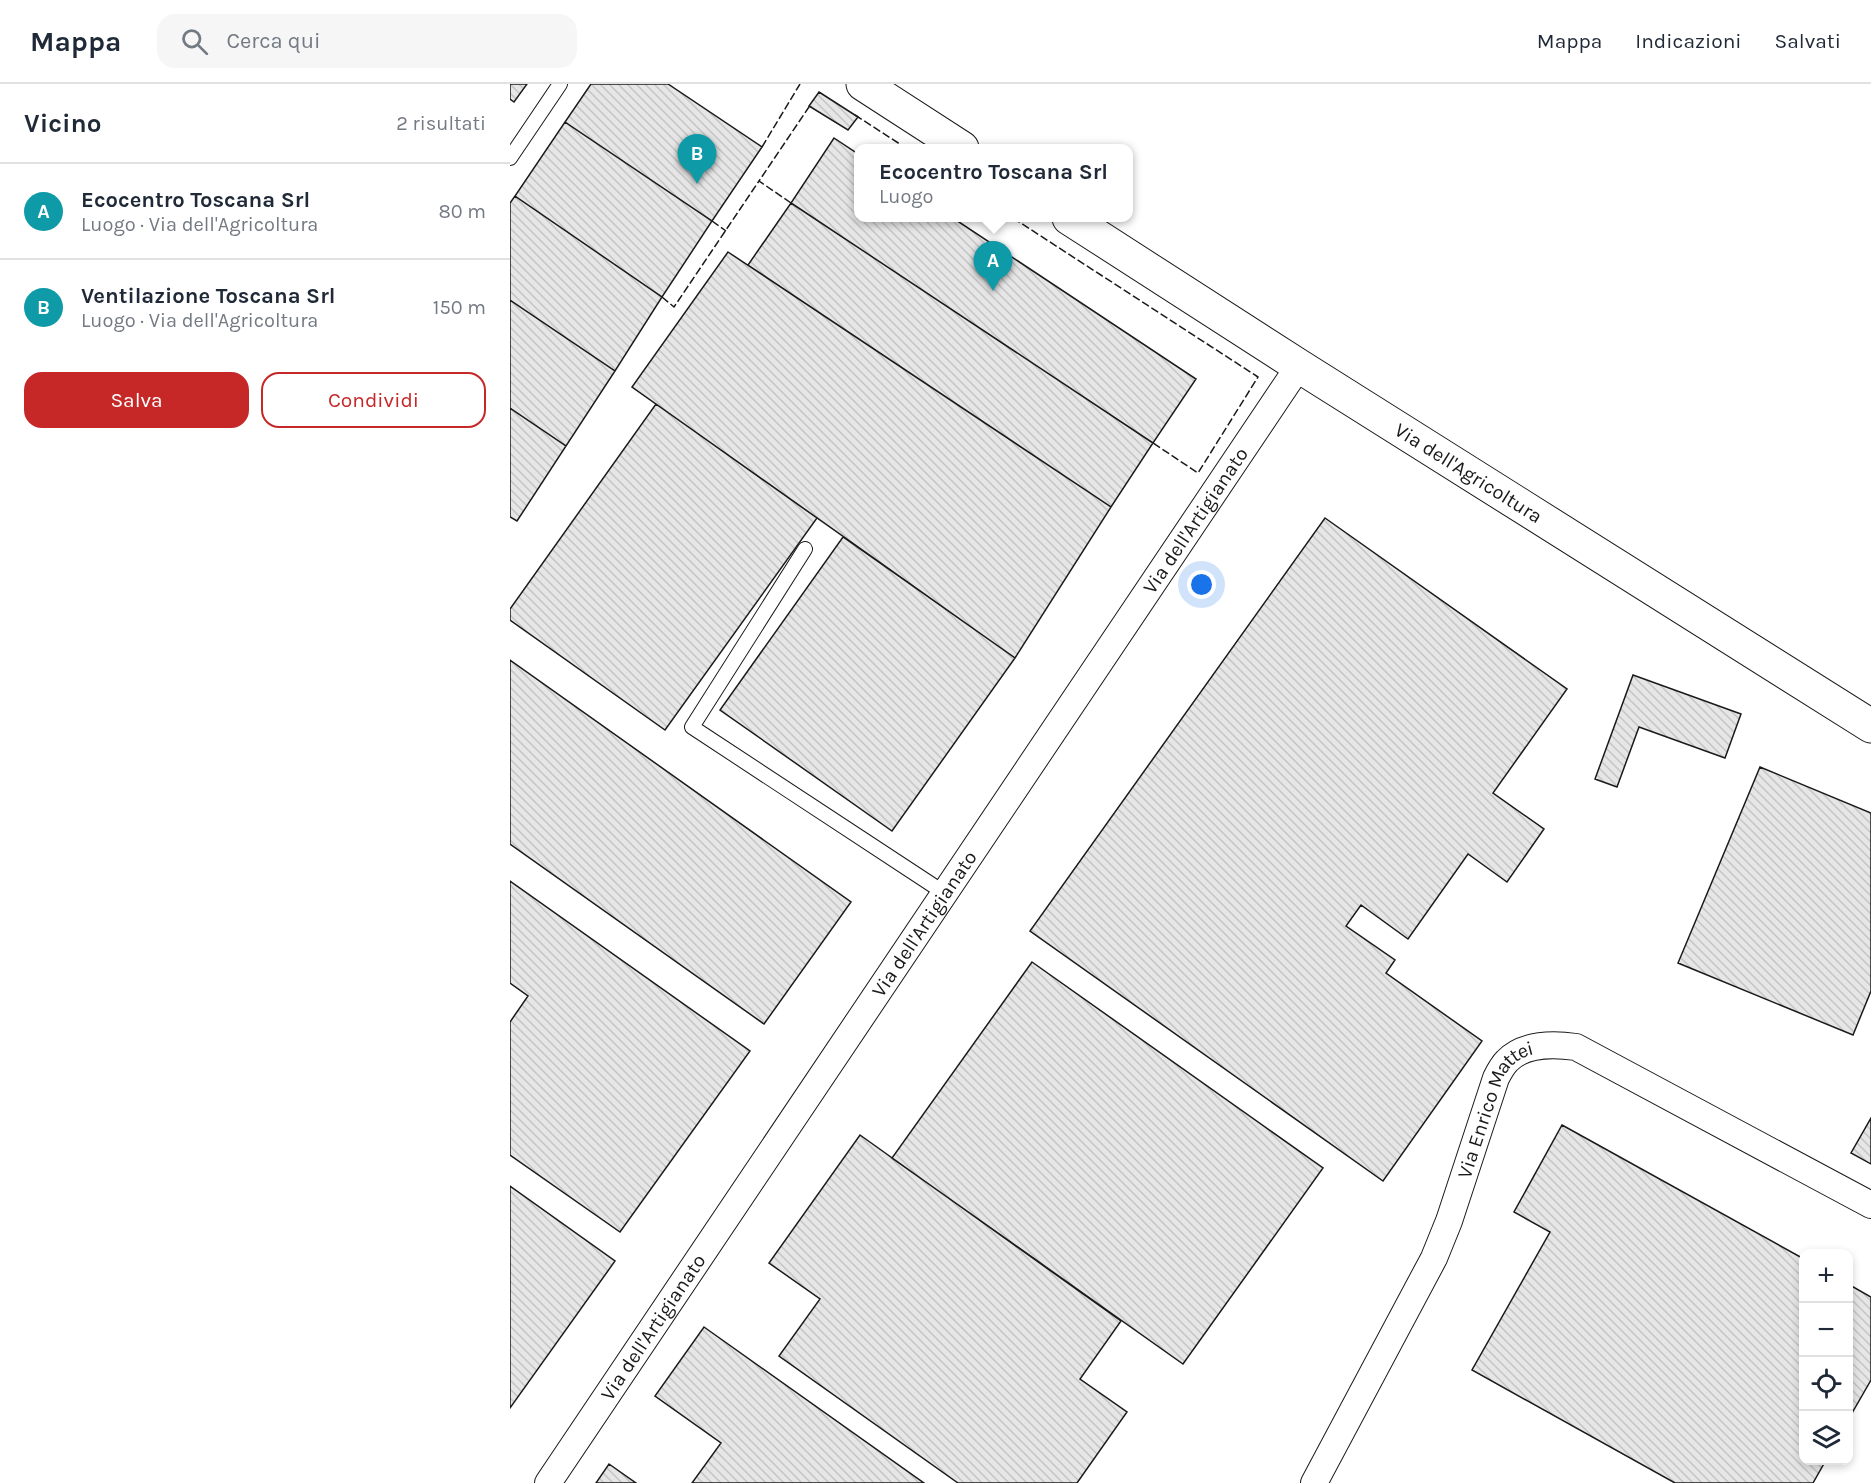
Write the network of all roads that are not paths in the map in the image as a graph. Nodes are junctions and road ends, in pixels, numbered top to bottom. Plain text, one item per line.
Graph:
1 (560, 84) edge
2 (862, 84) edge
3 (956, 144) edge
4 (510, 158) edge
5 (1075, 222) edge
6 (1299, 366) junction
7 (805, 549) dead end
8 (1871, 726) edge
9 (943, 892) junction
10 (1871, 1205) edge
11 (548, 1483) edge
12 (1314, 1483) edge

1 - 4 lane
2 - 3 street
5 - 6 street, Via dell'Agricoltura
6 - 8 street, Via dell'Agricoltura
6 - 9 street, Via dell'Artigianato
7 - 9 lane
9 - 11 street, Via dell'Artigianato
10 - 12 street, Via Enrico Mattei

